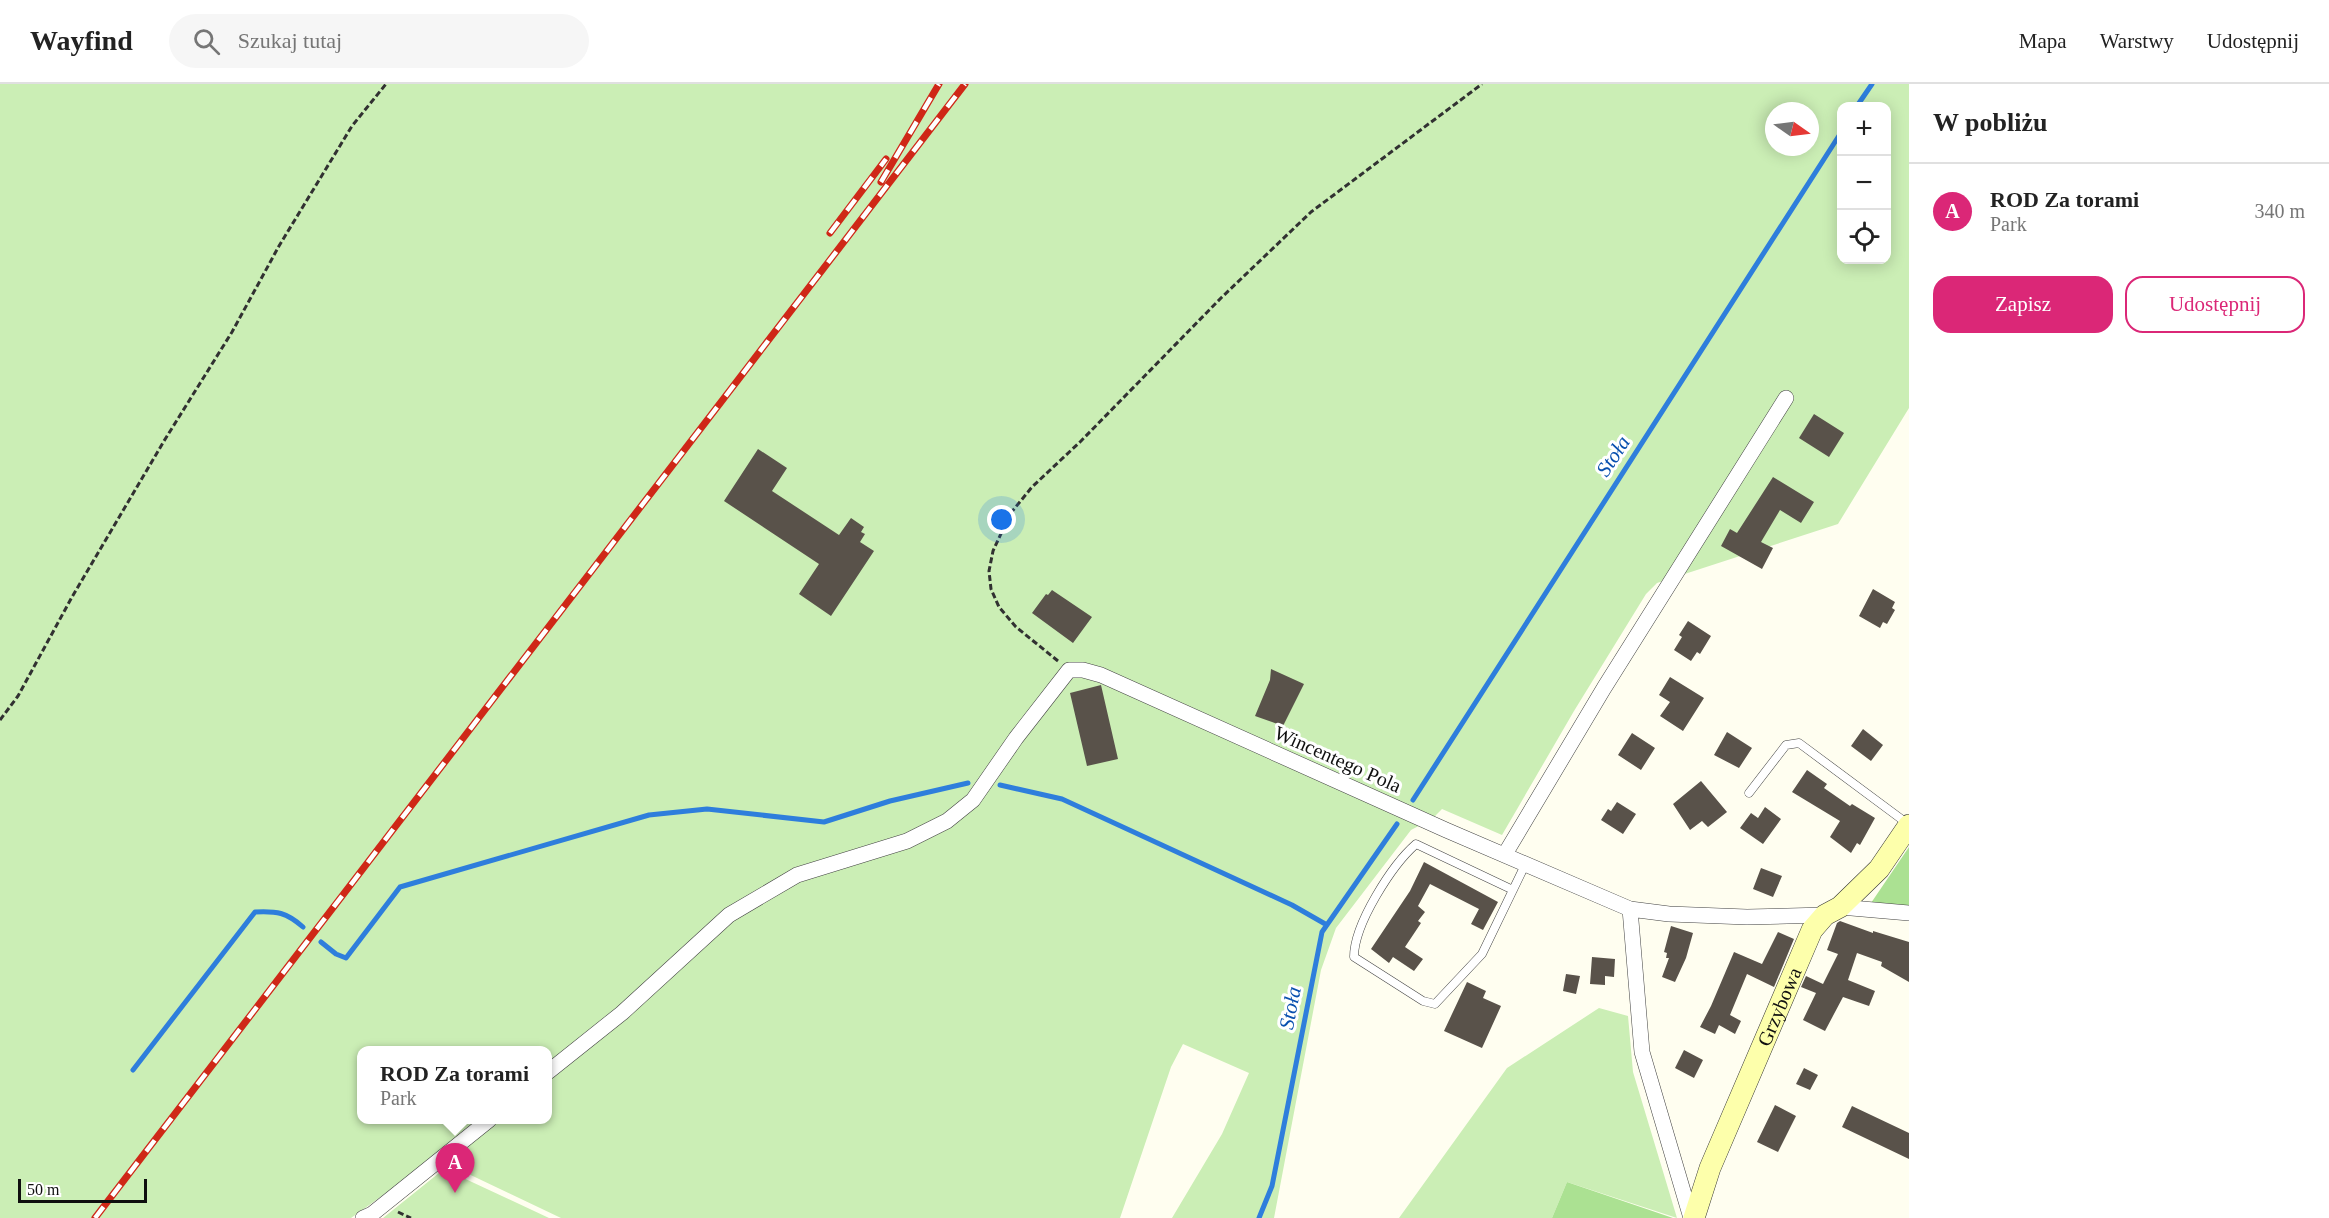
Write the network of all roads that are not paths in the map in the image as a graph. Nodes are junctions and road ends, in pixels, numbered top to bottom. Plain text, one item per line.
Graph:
1 (1785, 398) dead end
2 (1749, 793) dead end
3 (1909, 825) edge
4 (1505, 854) junction
5 (1526, 863) junction
6 (1513, 890) junction
7 (1630, 909) junction
8 (1832, 911) junction
9 (1909, 913) edge
10 (552, 1069) edge
11 (483, 1124) edge
12 (363, 1218) edge
13 (1692, 1218) edge

1 - 4 street
2 - 3 lane
3 - 8 street, Grzybowa
4 - 5 street, Wincentego Pola
4 - 10 street, Wincentego Pola
5 - 6 lane
5 - 7 street, Wincentego Pola
6 - 6 lane
7 - 8 street, Wincentego Pola
7 - 13 street
8 - 9 street, Wincentego Pola
8 - 13 street, Grzybowa
11 - 12 street

